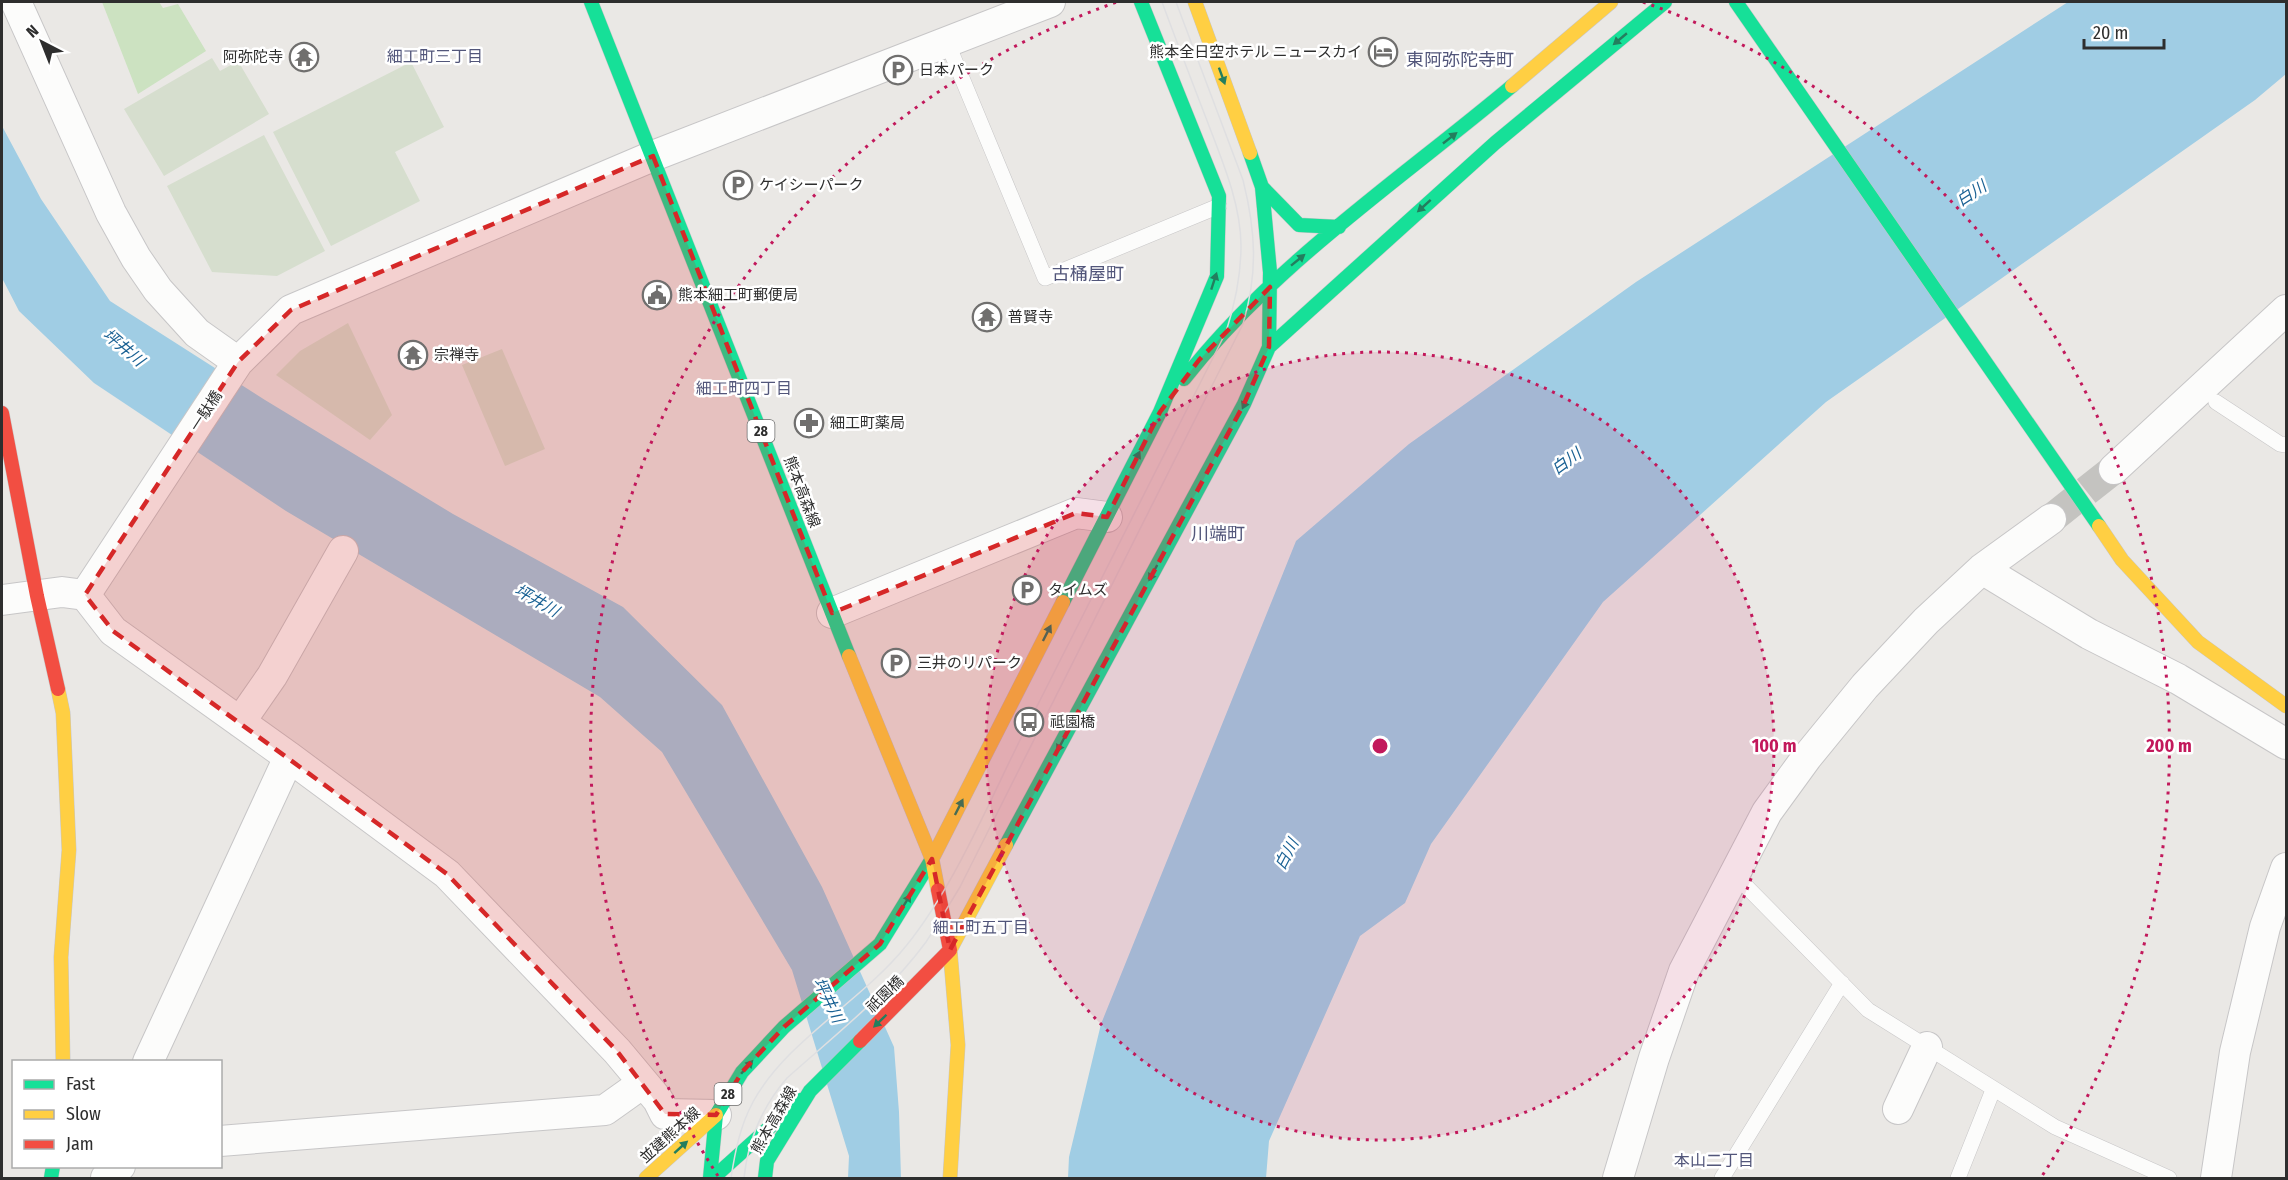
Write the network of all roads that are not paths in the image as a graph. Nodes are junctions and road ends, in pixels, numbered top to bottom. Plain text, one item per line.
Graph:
1 (16, 2) edge
2 (591, 2) edge
3 (1050, 2) edge
4 (1142, 2) edge
5 (1195, 2) edge
6 (1611, 2) edge
7 (1665, 2) edge
8 (1739, 6) edge
9 (947, 42) junction
10 (653, 156) junction
11 (1262, 187) junction
12 (1219, 206) junction
13 (1339, 226) junction
14 (1270, 287) junction
15 (2286, 310) edge
16 (1269, 347) junction
17 (237, 362) junction
18 (2216, 402) dead end
19 (1160, 412) junction
20 (2, 413) edge
21 (2286, 445) edge
22 (2114, 469) tunnel mouth
23 (1107, 517) junction
24 (2051, 519) tunnel mouth
25 (343, 551) dead end
26 (1982, 569) junction
27 (84, 595) junction
28 (37, 596) junction
29 (2, 600) edge
30 (832, 614) junction
31 (2286, 706) edge
32 (240, 722) junction
33 (2286, 744) edge
34 (289, 756) junction
35 (932, 859) junction
36 (2286, 868) edge
37 (1735, 874) junction
38 (950, 950) junction
39 (1842, 983) junction
40 (1927, 1047) junction
41 (617, 1051) junction
42 (63, 1060) edge
43 (149, 1060) edge
44 (643, 1083) junction
45 (815, 1086) junction
46 (1993, 1089) junction
47 (1898, 1108) dead end
48 (571, 1112) junction
49 (716, 1115) junction
50 (222, 1142) edge
51 (119, 1168) edge
52 (1621, 1177) edge
53 (106, 1179) edge
54 (646, 1179) edge
55 (711, 1179) edge
56 (765, 1179) edge
57 (950, 1179) edge
58 (1722, 1179) edge
59 (1958, 1179) edge
60 (2169, 1179) edge
61 (2216, 1179) edge

1 - 17 street
2 - 10 street, 熊本高森線 / 28
3 - 9 street, 一駄橋
4 - 12 street
5 -> 11 street
13 -> 6 street
7 -> 16 street
8 - 31 street
9 - 10 street, 一駄橋
9 - 12 lane
10 - 17 street, 一駄橋
10 - 30 street, 熊本高森線 / 28
11 - 13 street
11 - 14 street
19 -> 12 street
14 -> 13 street
14 - 16 street
14 - 19 street
15 - 22 street
16 -> 38 street
17 - 27 street, 一駄橋
18 - 21 lane
23 -> 19 street
20 - 28 street
23 - 30 street
35 -> 23 street
24 - 26 street
25 - 32 street
26 - 33 street
26 - 37 street
27 - 28 street
27 - 32 street
28 - 29 street
28 - 42 street
30 - 35 street, 熊本高森線 / 28
32 - 34 street
34 - 41 street
34 - 43 street
35 - 38 street, 熊本高森線 / 28
49 -> 35 street, 28
36 - 61 street
37 - 39 lane
37 - 52 street
38 -> 45 street, 祇園橋
38 - 57 street, 熊本高森線
39 - 40 lane
39 - 58 lane
40 - 46 lane
40 - 47 street
41 - 44 street
41 - 48 street
44 - 48 street
44 - 49 street
45 - 55 street
45 - 56 street, 熊本高森線
46 - 59 lane
46 - 60 lane
48 - 50 street
54 -> 49 street, 並建熊本線
49 - 55 street, 28
51 - 53 street

